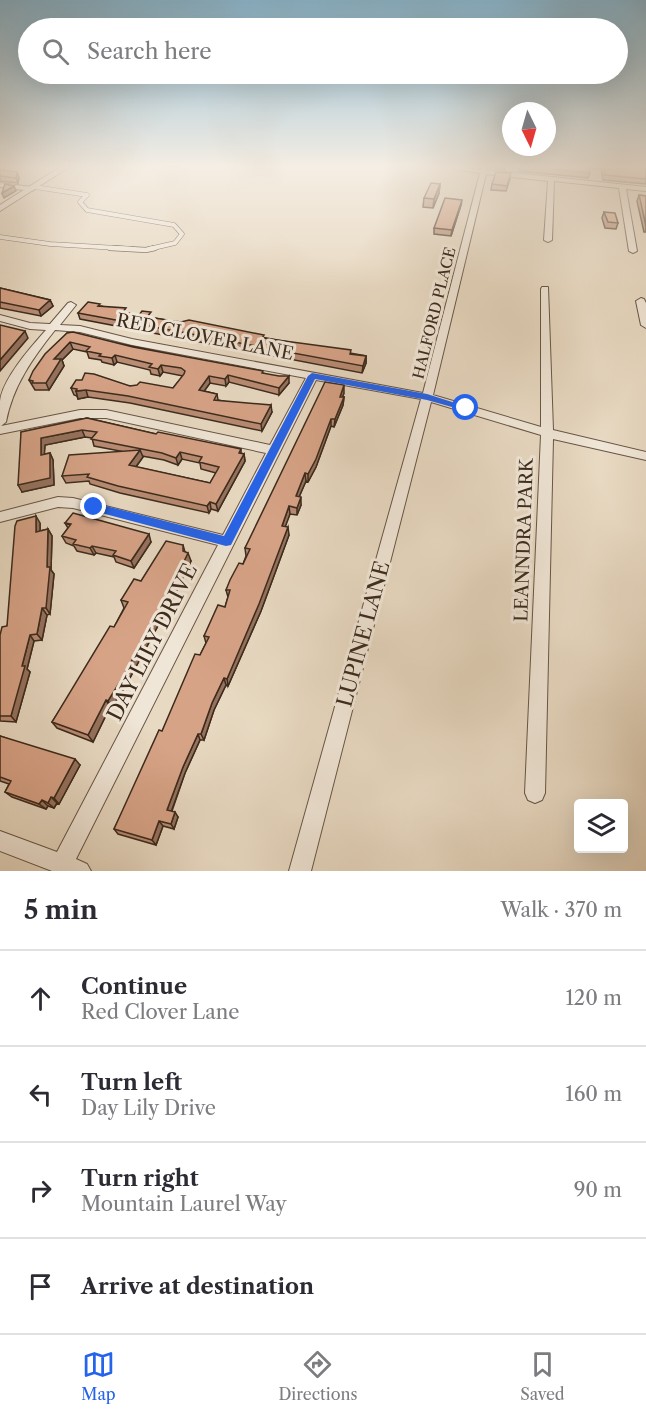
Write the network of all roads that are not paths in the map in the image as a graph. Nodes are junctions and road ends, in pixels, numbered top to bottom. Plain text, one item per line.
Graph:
1 (84, 207) edge
2 (475, 207) edge
3 (550, 207) edge
4 (625, 207) edge
5 (0, 237) edge
6 (548, 240) dead end
7 (633, 251) dead end
8 (545, 289) dead end
9 (641, 301) dead end
10 (71, 305) dead end
11 (0, 318) edge
12 (646, 325) edge
13 (53, 328) junction
14 (312, 376) junction
15 (427, 397) junction
16 (0, 422) edge
17 (0, 430) edge
18 (547, 432) junction
19 (273, 450) junction
20 (646, 456) edge
21 (0, 516) edge
22 (226, 541) junction
23 (535, 793) dead end
24 (0, 841) edge
25 (71, 868) edge
26 (300, 871) edge

1 - 5 lane
2 - 15 street, HALFORD PLACE
3 - 6 street
4 - 7 street
8 - 18 street, LEANNDRA PARK
9 - 12 street
10 - 13 street
11 - 13 street, RED CLOVER LANE
13 - 14 street, RED CLOVER LANE
13 - 16 street
14 - 15 street, RED CLOVER LANE
14 - 19 street, DAY LILY DRIVE
15 - 18 street, RED CLOVER LANE
15 - 26 street, LUPINE LANE
17 - 19 street
18 - 20 street, RED CLOVER LANE
18 - 23 street, LEANNDRA PARK
19 - 22 street, DAY LILY DRIVE
21 - 22 street
22 - 25 street, DAY LILY DRIVE
24 - 25 street

